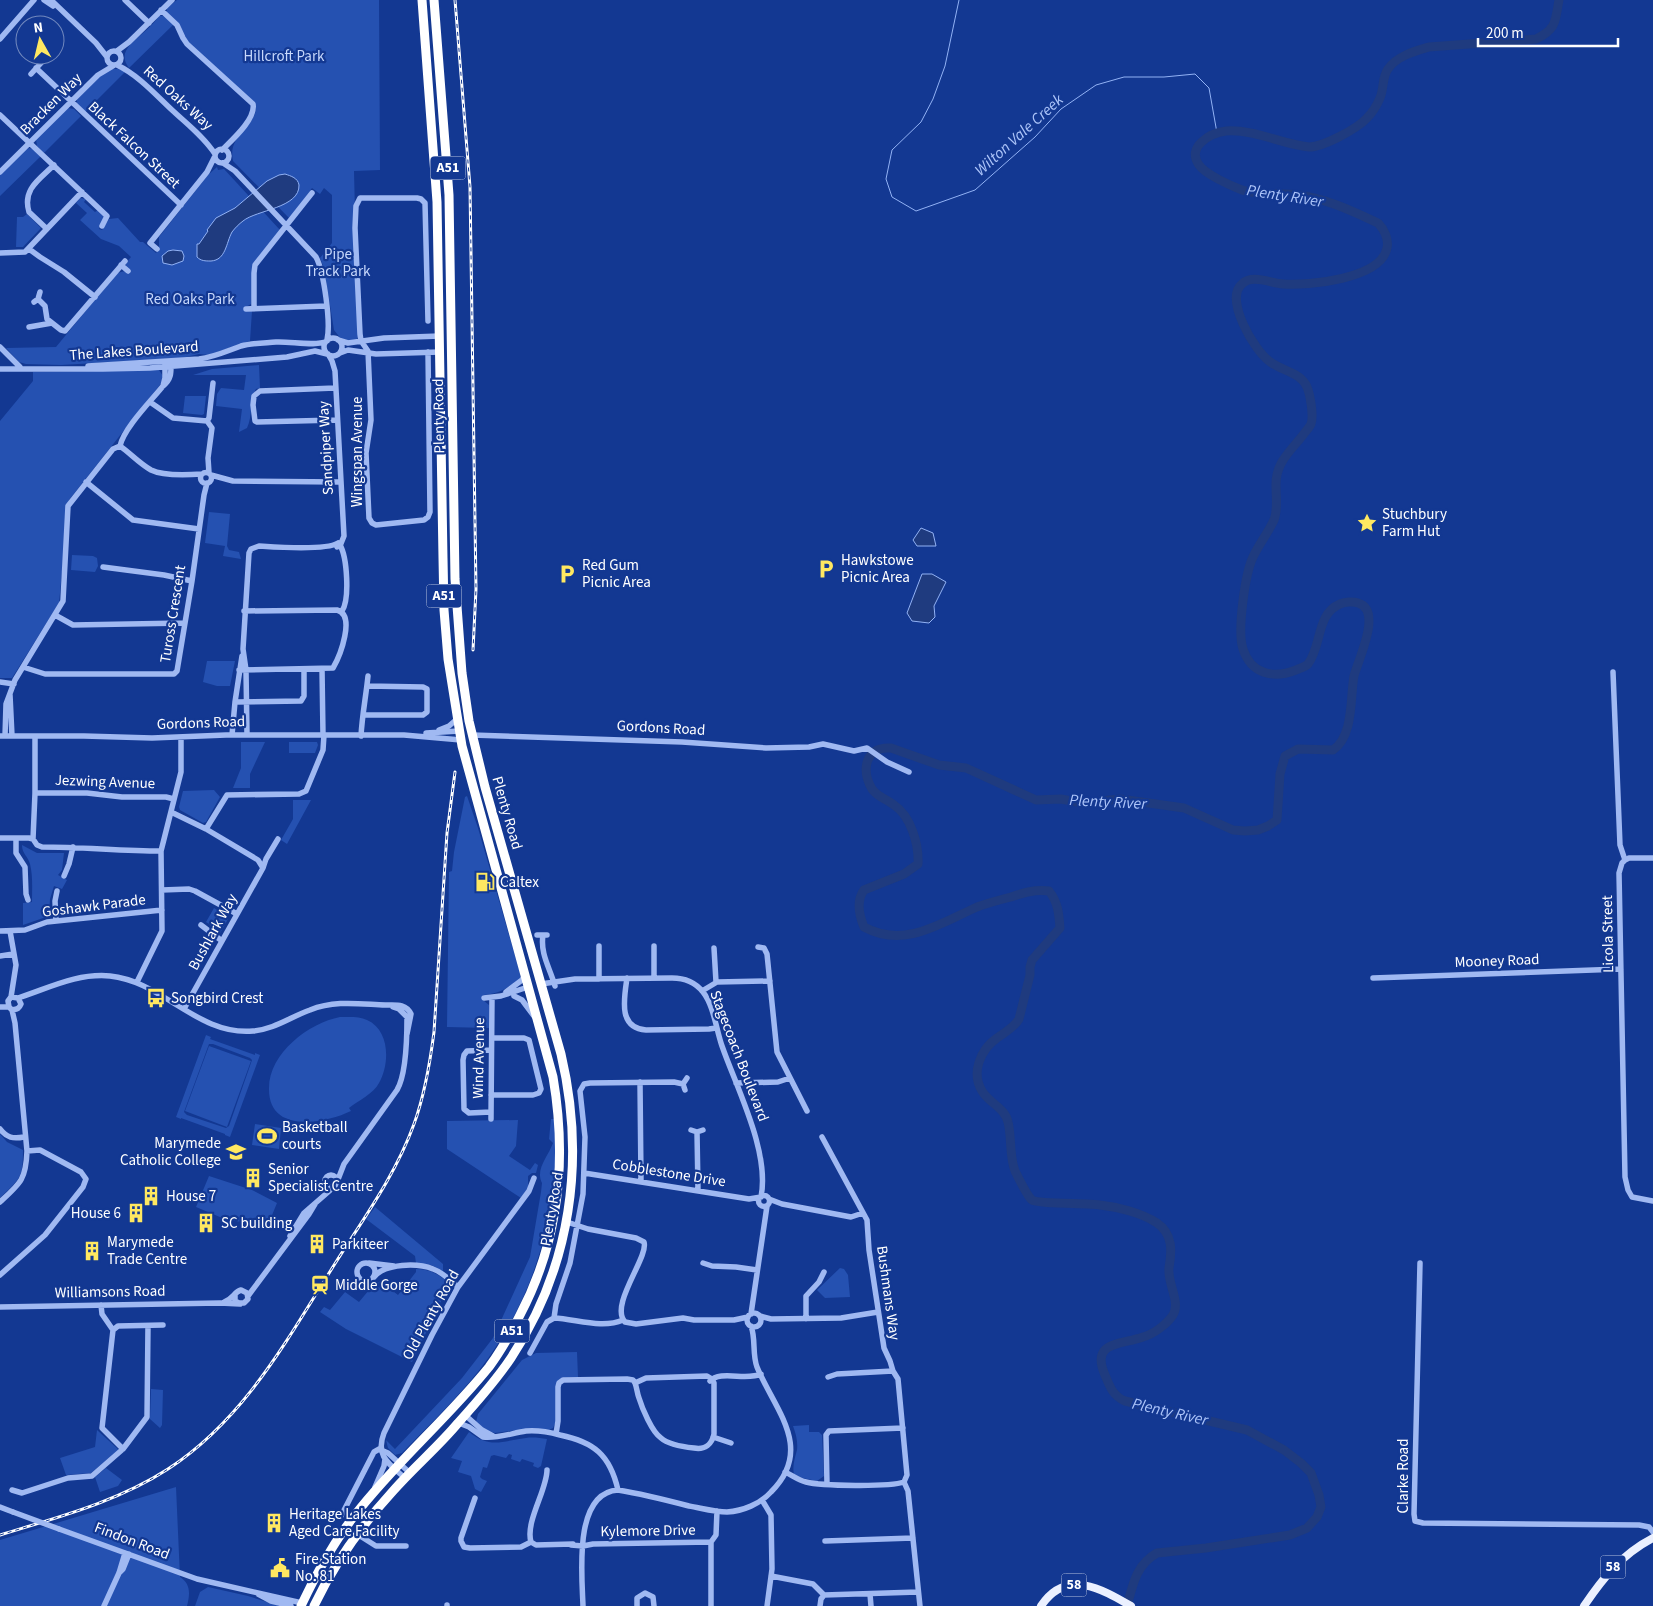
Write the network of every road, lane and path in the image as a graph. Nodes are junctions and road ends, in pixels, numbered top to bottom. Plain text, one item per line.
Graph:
1 (34, 0) edge
2 (43, 0) edge
3 (125, 0) edge
4 (172, 0) edge
5 (422, 0) edge
6 (434, 0) edge
7 (56, 2) edge
8 (29, 7) junction
9 (161, 10) junction
10 (149, 23) junction
11 (0, 39) edge
12 (96, 43) junction
13 (118, 54) junction
14 (106, 58) junction
15 (39, 65) edge
16 (115, 65) junction
17 (36, 68) junction
18 (131, 73) junction
19 (31, 74) dead end
20 (98, 75) junction
21 (71, 102) junction
22 (0, 115) edge
23 (235, 137) junction
24 (30, 142) junction
25 (218, 152) junction
26 (229, 156) junction
27 (221, 163) junction
28 (54, 165) junction
29 (235, 170) junction
30 (0, 172) edge
31 (207, 172) junction
32 (82, 192) junction
33 (312, 193) dead end
34 (181, 206) junction
35 (286, 225) junction
36 (102, 226) dead end
37 (47, 229) junction
38 (29, 249) junction
39 (157, 249) dead end
40 (0, 253) edge
41 (128, 271) dead end
42 (95, 297) junction
43 (37, 298) dead end
44 (326, 306) junction
45 (246, 309) dead end
46 (254, 309) junction
47 (427, 309) junction
48 (428, 321) dead end
49 (328, 322) junction
50 (52, 323) junction
51 (440, 325) junction
52 (29, 327) dead end
53 (440, 336) junction
54 (452, 337) junction
55 (338, 340) junction
56 (327, 341) junction
57 (361, 341) junction
58 (0, 346) edge
59 (234, 349) junction
60 (428, 352) junction
61 (440, 352) junction
62 (452, 352) junction
63 (339, 353) junction
64 (368, 353) junction
65 (327, 354) junction
66 (242, 360) junction
67 (168, 364) junction
68 (0, 367) edge
69 (20, 367) junction
70 (42, 369) junction
71 (335, 371) junction
72 (213, 383) dead end
73 (335, 388) junction
74 (150, 402) junction
75 (336, 420) junction
76 (207, 421) junction
77 (120, 446) junction
78 (206, 478) junction
79 (86, 482) junction
80 (340, 482) junction
81 (428, 517) joint
82 (199, 529) junction
83 (339, 544) junction
84 (103, 567) dead end
85 (192, 581) junction
86 (244, 611) junction
87 (342, 611) junction
88 (55, 615) junction
89 (185, 622) junction
90 (23, 667) junction
91 (304, 669) junction
92 (322, 669) junction
93 (243, 670) junction
94 (1613, 672) dead end
95 (368, 676) dead end
96 (0, 682) edge
97 (14, 684) junction
98 (367, 686) junction
99 (234, 702) junction
100 (247, 702) junction
101 (363, 715) junction
102 (457, 719) junction
103 (232, 735) junction
104 (248, 735) junction
105 (323, 735) junction
106 (407, 735) junction
107 (460, 735) junction
108 (472, 735) junction
109 (6, 736) edge
110 (34, 736) junction
111 (361, 736) junction
112 (181, 738) junction
113 (909, 772) dead end
114 (35, 793) junction
115 (174, 799) junction
116 (171, 812) junction
117 (206, 829) junction
118 (0, 838) edge
119 (16, 838) junction
120 (33, 839) junction
121 (278, 839) dead end
122 (73, 847) junction
123 (161, 851) junction
124 (1653, 858) edge
125 (1625, 860) junction
126 (263, 866) junction
127 (64, 876) dead end
128 (162, 890) junction
129 (57, 891) dead end
130 (28, 900) dead end
131 (162, 910) junction
132 (237, 914) junction
133 (56, 921) junction
134 (201, 925) dead end
135 (0, 931) edge
136 (10, 931) junction
137 (542, 935) dead end
138 (222, 941) junction
139 (599, 946) dead end
140 (654, 946) dead end
141 (758, 947) dead end
142 (714, 948) dead end
143 (13, 954) junction
144 (0, 956) edge
145 (1621, 969) junction
146 (525, 975) junction
147 (625, 978) junction
148 (654, 978) junction
149 (1373, 978) dead end
150 (599, 979) junction
151 (770, 981) junction
152 (137, 982) junction
153 (555, 983) junction
154 (715, 983) junction
155 (542, 987) junction
156 (528, 990) junction
157 (703, 992) junction
158 (503, 995) junction
159 (514, 996) junction
160 (484, 998) dead end
161 (492, 998) junction
162 (14, 1003) junction
163 (0, 1006) edge
164 (184, 1009) junction
165 (537, 1020) junction
166 (716, 1026) junction
167 (492, 1038) junction
168 (492, 1050) junction
169 (790, 1078) junction
170 (640, 1082) junction
171 (736, 1083) junction
172 (685, 1090) dead end
173 (491, 1095) junction
174 (807, 1111) dead end
175 (0, 1129) edge
176 (697, 1131) dead end
177 (24, 1137) junction
178 (822, 1137) dead end
179 (27, 1151) junction
180 (344, 1164) junction
181 (584, 1172) junction
182 (329, 1175) junction
183 (534, 1178) dead end
184 (641, 1181) junction
185 (325, 1182) junction
186 (762, 1182) junction
187 (336, 1184) junction
188 (698, 1190) junction
189 (769, 1198) junction
190 (320, 1199) junction
191 (1653, 1201) edge
192 (0, 1202) edge
193 (763, 1203) junction
194 (782, 1204) junction
195 (314, 1206) junction
196 (863, 1213) junction
197 (566, 1225) junction
198 (577, 1227) junction
199 (286, 1244) junction
200 (367, 1263) junction
201 (703, 1263) dead end
202 (1420, 1263) dead end
203 (396, 1266) junction
204 (757, 1270) junction
205 (824, 1272) dead end
206 (0, 1275) edge
207 (374, 1277) junction
208 (260, 1282) junction
209 (458, 1287) junction
210 (242, 1290) junction
211 (235, 1295) junction
212 (248, 1296) junction
213 (220, 1303) junction
214 (240, 1304) junction
215 (101, 1305) junction
216 (0, 1308) edge
217 (878, 1312) junction
218 (554, 1318) junction
219 (806, 1319) junction
220 (623, 1320) junction
221 (754, 1320) junction
222 (163, 1325) dead end
223 (148, 1326) junction
224 (112, 1330) junction
225 (530, 1353) dead end
226 (893, 1371) junction
227 (760, 1373) junction
228 (828, 1377) dead end
229 (712, 1380) junction
230 (635, 1383) junction
231 (465, 1415) junction
232 (443, 1418) junction
233 (458, 1423) junction
234 (903, 1428) junction
235 (556, 1434) junction
236 (494, 1437) junction
237 (713, 1437) junction
238 (731, 1443) dead end
239 (123, 1449) junction
240 (381, 1449) junction
241 (385, 1459) junction
242 (398, 1467) junction
243 (547, 1470) dead end
244 (785, 1472) junction
245 (407, 1475) junction
246 (904, 1482) junction
247 (827, 1484) junction
248 (12, 1490) dead end
249 (616, 1490) junction
250 (370, 1496) junction
251 (475, 1498) dead end
252 (762, 1500) junction
253 (0, 1507) edge
254 (715, 1511) junction
255 (340, 1518) dead end
256 (357, 1534) junction
257 (1652, 1536) edge
258 (913, 1538) junction
259 (826, 1540) dead end
260 (531, 1542) junction
261 (709, 1542) junction
262 (583, 1544) junction
263 (406, 1546) dead end
264 (127, 1553) junction
265 (771, 1576) junction
266 (918, 1592) junction
267 (256, 1593) junction
268 (870, 1594) junction
269 (824, 1596) junction
270 (301, 1604) edge
271 (284, 1605) edge
272 (1130, 1605) edge
273 (104, 1606) edge
274 (291, 1606) edge
275 (313, 1606) edge
276 (582, 1606) edge
277 (636, 1606) edge
278 (654, 1606) edge
279 (711, 1606) edge
280 (767, 1606) edge
281 (820, 1606) edge
282 (871, 1606) edge
283 (920, 1606) edge
284 (1041, 1606) edge
285 (1584, 1606) edge

1 - 8 street
2 - 7 street
2 - 8 street
3 - 10 street
4 - 9 street
5 - 51 highway, Plenty Road / A51
6 - 54 highway, Plenty Road / A51
7 - 12 street
8 - 11 street
9 - 10 street
9 - 23 street
10 - 13 street
12 - 13 street
12 - 14 street, Red Oaks Way
13 - 14 street, Bracken Way
13 - 16 street
13 - 18 street, Red Oaks Way
14 - 16 street, Red Oaks Way
14 - 20 street, Bracken Way
15 - 17 street
16 - 18 street, Red Oaks Way
16 - 20 street, Bracken Way
17 - 19 street
17 - 21 street, Black Falcon Street
18 - 25 street, Red Oaks Way
20 - 21 street, Bracken Way
21 - 24 street, Bracken Way
21 - 34 street, Black Falcon Street
22 - 24 street
23 - 25 street
23 - 26 street
24 - 28 street
24 - 30 street, Bracken Way
25 - 26 street
25 - 27 street
25 - 31 street
26 - 27 street
26 - 29 street
27 - 29 street
27 - 31 street
28 - 32 street
28 - 37 street
29 - 35 street
31 - 34 street
32 - 36 street
32 - 37 street
33 - 35 street
34 - 39 street
35 - 44 street
35 - 46 street
37 - 38 street
38 - 40 street
38 - 42 street
41 - 42 street
42 - 50 street
43 - 50 street
44 - 46 street
44 - 49 street
45 - 46 street
47 - 48 street
47 - 51 street
47 - 57 street
49 - 55 street
49 - 56 street
50 - 52 street
51 - 53 highway, Plenty Road / A51
53 - 54 highway
53 - 57 street
53 - 61 highway, Plenty Road / A51
54 - 62 highway, Plenty Road / A51
55 - 56 street
55 - 57 street
55 - 63 street
56 - 59 street, The Lakes Boulevard
56 - 65 street
57 - 64 street
58 - 69 street
59 - 66 street
59 - 67 street, The Lakes Boulevard
60 - 61 street
60 - 64 street
60 - 81 street, Plenty Road
61 - 62 highway
61 - 102 highway, Plenty Road / A51
62 - 108 highway, Plenty Road / A51
63 - 64 street
63 - 65 street
63 - 71 street, Sandpiper Way
64 - 81 street, Wingspan Avenue
65 - 66 street, The Lakes Boulevard
65 - 71 street, Sandpiper Way
66 - 67 street, The Lakes Boulevard
67 - 70 street, The Lakes Boulevard
67 - 74 street
68 - 69 street, The Lakes Boulevard
68 - 70 street, The Lakes Boulevard
69 - 70 street, The Lakes Boulevard
71 - 73 street, Sandpiper Way
72 - 76 street, Tuross Crescent
73 - 75 street, Sandpiper Way
73 - 75 street
74 - 76 street
74 - 77 street
75 - 80 street, Sandpiper Way
76 - 78 street, Tuross Crescent
77 - 78 street
77 - 79 street
78 - 80 street
78 - 82 street, Tuross Crescent
79 - 82 street
79 - 88 street
80 - 83 street, Sandpiper Way
82 - 85 street, Tuross Crescent
83 - 86 street
83 - 87 street, Sandpiper Way
84 - 85 street
85 - 89 street, Tuross Crescent
86 - 87 street
86 - 93 street
87 - 92 street, Sandpiper Way
88 - 89 street
88 - 90 street
89 - 90 street, Tuross Crescent
90 - 97 street
91 - 92 street
91 - 93 street
91 - 100 street
92 - 105 street
93 - 99 street
93 - 100 street
94 - 125 street, Licola Street
95 - 98 street
96 - 97 street
97 - 109 street
98 - 101 street
98 - 101 street
99 - 100 street
99 - 103 street
100 - 104 street
101 - 111 street
102 - 106 street
102 - 107 highway, Plenty Road / A51
103 - 104 street, Gordons Road
103 - 112 street, Gordons Road
104 - 105 street, Gordons Road
105 - 111 street, Gordons Road
105 - 117 street
106 - 107 street, Gordons Road
106 - 111 street, Gordons Road
107 - 108 highway, Gordons Road
107 - 146 highway, Plenty Road / A51
108 - 113 street, Gordons Road
108 - 155 highway, Plenty Road / A51
109 - 110 street, Gordons Road
110 - 112 street, Gordons Road
110 - 114 street
112 - 115 street
114 - 115 street, Jezwing Avenue
114 - 120 street
115 - 116 street
116 - 117 street
116 - 123 street
117 - 126 street
118 - 119 street
119 - 120 street
119 - 130 street
120 - 122 street
121 - 126 street, Bushlark Way
122 - 123 street
122 - 127 street
123 - 128 street
124 - 125 street
125 - 145 street, Licola Street
126 - 132 street, Bushlark Way
128 - 131 street
128 - 132 street
129 - 133 street
131 - 133 street, Goshawk Parade
131 - 152 street
132 - 138 street, Bushlark Way
133 - 136 street, Goshawk Parade
134 - 138 street
135 - 136 street, Goshawk Parade
136 - 143 street
137 - 153 street
138 - 164 street, Bushlark Way
139 - 150 street
140 - 148 street
141 - 151 street
142 - 154 street
143 - 144 street
143 - 162 street
145 - 149 street, Mooney Road
145 - 191 street, Licola Street
146 - 156 highway, Plenty Road / A51
146 - 158 street
147 - 148 street, Stagecoach Boulevard
147 - 150 street, Stagecoach Boulevard
147 - 166 street
148 - 157 street, Stagecoach Boulevard
150 - 153 street, Stagecoach Boulevard
151 - 154 street
151 - 169 street
152 - 162 street
152 - 164 street
153 - 155 street, Stagecoach Boulevard
154 - 157 street
155 - 156 highway
155 - 197 highway, Plenty Road / A51
156 - 158 street
156 - 159 street
156 - 165 highway, Plenty Road / A51
157 - 166 street, Stagecoach Boulevard
158 - 159 street
158 - 161 street
159 - 165 street
160 - 161 street
161 - 167 street, Wind Avenue
162 - 163 street
162 - 177 street
164 - 180 street
165 - 232 highway, Plenty Road / A51
166 - 171 street, Stagecoach Boulevard
167 - 168 street, Wind Avenue
167 - 173 street
168 - 173 street, Wind Avenue
168 - 173 street, Wind Avenue
169 - 171 street
169 - 174 street
170 - 172 street
170 - 181 street
170 - 184 street
171 - 186 street, Stagecoach Boulevard
175 - 177 street
176 - 188 street
177 - 179 street
178 - 196 street, Bushmans Way
179 - 192 street
179 - 206 street
180 - 182 street
180 - 187 street
181 - 184 street, Cobblestone Drive
181 - 198 street
182 - 185 street
182 - 187 street
183 - 209 street, Old Plenty Road
184 - 188 street, Cobblestone Drive
185 - 187 street
185 - 190 street
186 - 189 street, Stagecoach Boulevard
186 - 193 street, Stagecoach Boulevard
187 - 190 street
188 - 193 street, Cobblestone Drive
189 - 193 street, Cobblestone Drive
189 - 194 street
190 - 195 street
193 - 194 street
193 - 204 street, Stagecoach Boulevard
194 - 196 street
195 - 199 street
195 - 199 street
196 - 217 street, Bushmans Way
197 - 198 street
197 - 231 highway, Plenty Road / A51
198 - 218 street
198 - 220 street
199 - 208 street
200 - 203 street
200 - 207 street
200 - 207 street
201 - 204 street
202 - 257 street, Clarke Road
203 - 207 street
203 - 209 street
204 - 221 street, Stagecoach Boulevard
205 - 219 street
208 - 210 street
208 - 212 street
209 - 240 street, Old Plenty Road
210 - 211 street
210 - 212 street
211 - 213 street, Williamsons Road
211 - 214 street
212 - 214 street
213 - 214 street, Williamsons Road
213 - 215 street, Williamsons Road
215 - 216 street, Williamsons Road
215 - 224 street
217 - 219 street
217 - 226 street, Bushmans Way
218 - 220 street
218 - 225 street
219 - 221 street
220 - 221 street
221 - 227 street, Stagecoach Boulevard
222 - 223 street
223 - 224 street
223 - 239 street
224 - 239 street
226 - 228 street
226 - 234 street, Bushmans Way
227 - 229 street
227 - 244 street, Stagecoach Boulevard
229 - 230 street
229 - 237 street
230 - 235 street
230 - 237 street
231 - 232 highway
231 - 233 highway, Plenty Road / A51
231 - 236 street
232 - 242 highway, Plenty Road / A51
233 - 236 street
233 - 245 highway, Plenty Road / A51
234 - 246 street, Bushmans Way
234 - 247 street
235 - 236 street
235 - 249 street
237 - 238 street
239 - 248 street
240 - 241 street
240 - 242 street
240 - 255 street, Old Plenty Road
241 - 242 street
241 - 250 street
242 - 245 street
242 - 250 highway, Plenty Road / A51
243 - 260 street
244 - 247 street
244 - 252 street, Stagecoach Boulevard
245 - 256 highway, Plenty Road / A51
246 - 247 street
246 - 258 street, Bushmans Way
249 - 254 street, Stagecoach Boulevard
249 - 262 street
250 - 270 highway, Plenty Road / A51
251 - 260 street, Kylemore Drive
252 - 254 street, Stagecoach Boulevard
252 - 265 street
253 - 264 street, Findon Road, bridge
254 - 261 street, Kylemore Drive
256 - 263 street
256 - 275 highway, Plenty Road / A51
257 - 285 main road, 58
258 - 259 street
258 - 266 street, Bushmans Way
260 - 262 street, Kylemore Drive
261 - 262 street, Kylemore Drive
261 - 279 street
262 - 276 street
264 - 267 street, Findon Road
264 - 273 street
265 - 269 street
265 - 280 street
266 - 268 street
266 - 283 street, Bushmans Way
267 - 270 street, Findon Road
267 - 271 street, Findon Road
268 - 269 street
268 - 282 street
269 - 281 street
270 - 275 highway, Findon Road
271 - 274 street, Findon Road
272 - 284 main road, 58
277 - 278 street

